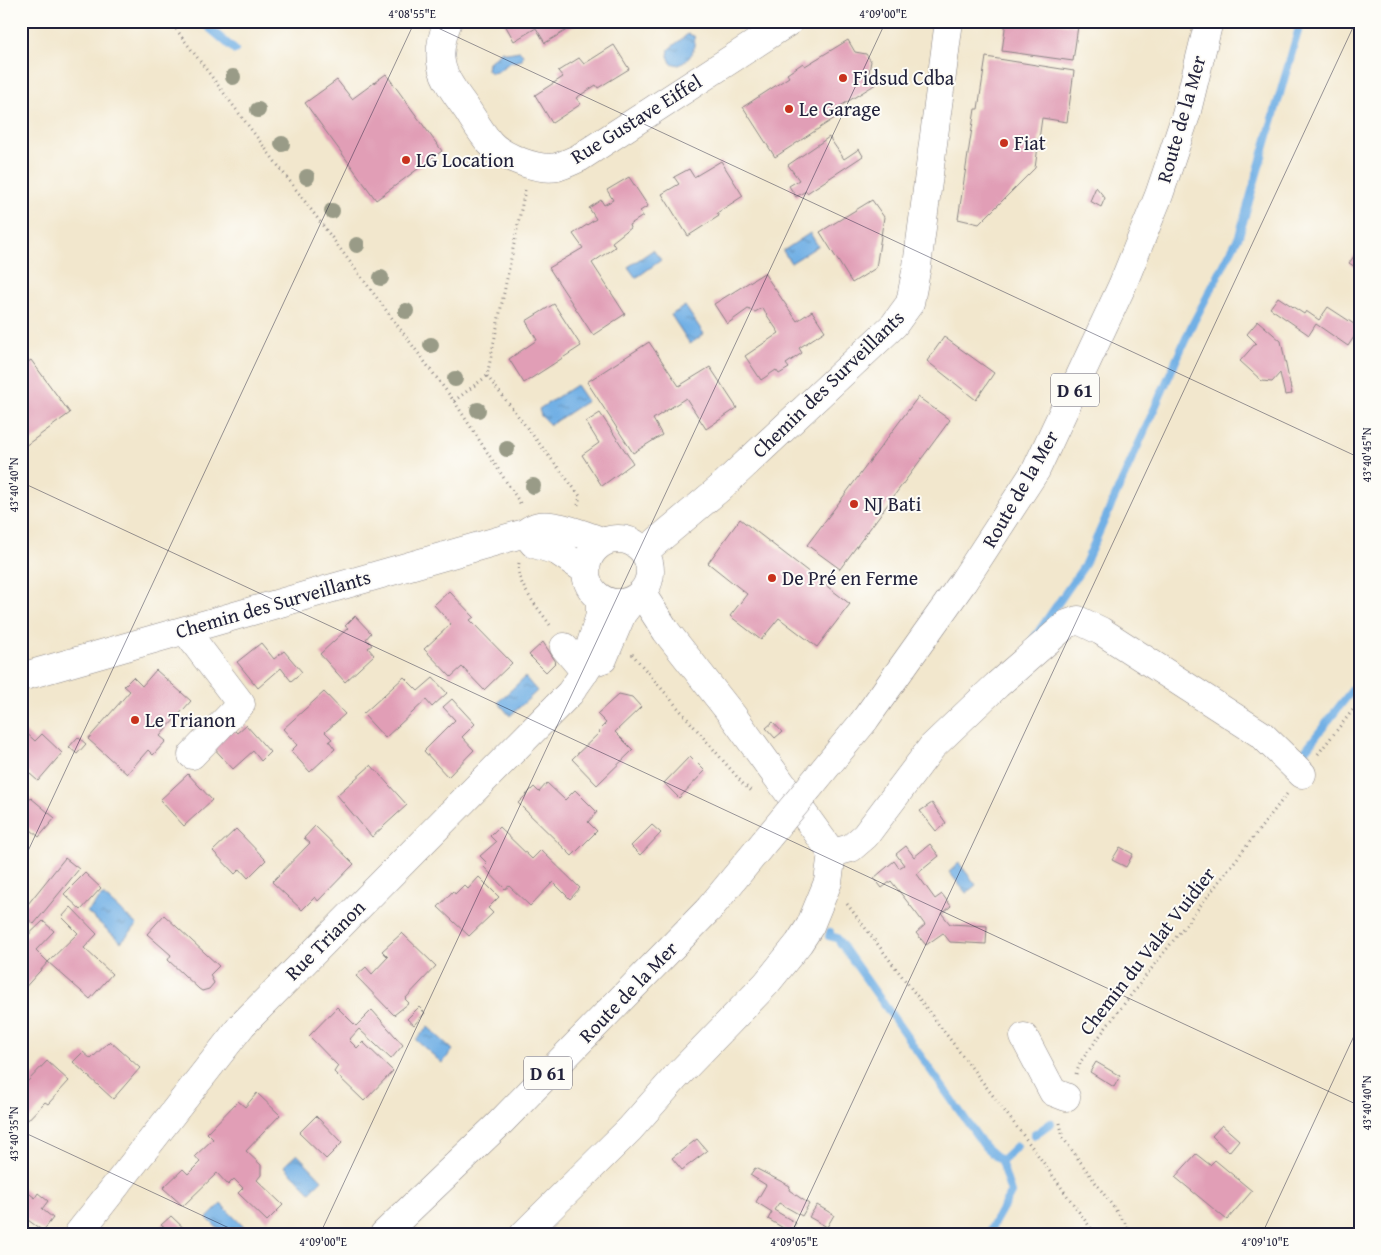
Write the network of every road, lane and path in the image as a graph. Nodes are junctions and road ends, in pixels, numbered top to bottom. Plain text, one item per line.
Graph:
1 (170, 21) edge
2 (448, 21) edge
3 (790, 21) edge
4 (949, 21) edge
5 (1209, 21) edge
6 (530, 164) junction
7 (487, 376) junction
8 (454, 401) junction
9 (576, 510) dead end
10 (524, 533) junction
11 (604, 542) junction
12 (644, 552) junction
13 (585, 570) junction
14 (637, 597) junction
15 (600, 598) junction
16 (185, 630) junction
17 (564, 646) joint
18 (627, 652) dead end
19 (588, 668) junction
20 (21, 677) edge
21 (1360, 701) edge
22 (192, 755) dead end
23 (1302, 774) junction
24 (757, 794) dead end
25 (832, 853) junction
26 (840, 897) dead end
27 (1024, 1037) dead end
28 (1066, 1097) junction
29 (78, 1234) edge
30 (384, 1234) edge
31 (524, 1234) edge
32 (1095, 1234) edge
33 (1134, 1234) edge

1 - 8 path
2 - 6 street, Rue Gustave Eiffel
3 - 6 street, Rue Gustave Eiffel
4 - 12 street, Chemin des Surveillants
5 - 30 street, Route de la Mer / D 61, bridge
6 - 7 path
7 - 8 path
7 - 9 path
8 - 10 path
10 - 11 street, Chemin des Surveillants
10 - 13 street
10 - 16 street, Chemin des Surveillants
10 - 17 path
11 - 12 street
11 - 13 street
12 - 14 street
13 - 15 street
14 - 15 street
14 - 19 street, Rue Trianon
14 - 25 street
15 - 19 street, Rue Trianon
16 - 20 street, Chemin des Surveillants
16 - 22 street
17 - 19 street
18 - 24 path
19 - 29 street, Rue Trianon
21 - 23 path, Chemin du Valat Vuidier
23 - 25 street
23 - 28 path, Chemin du Valat Vuidier
25 - 31 street
26 - 32 path
27 - 28 street
28 - 33 path, Chemin du Valat Vuidier

